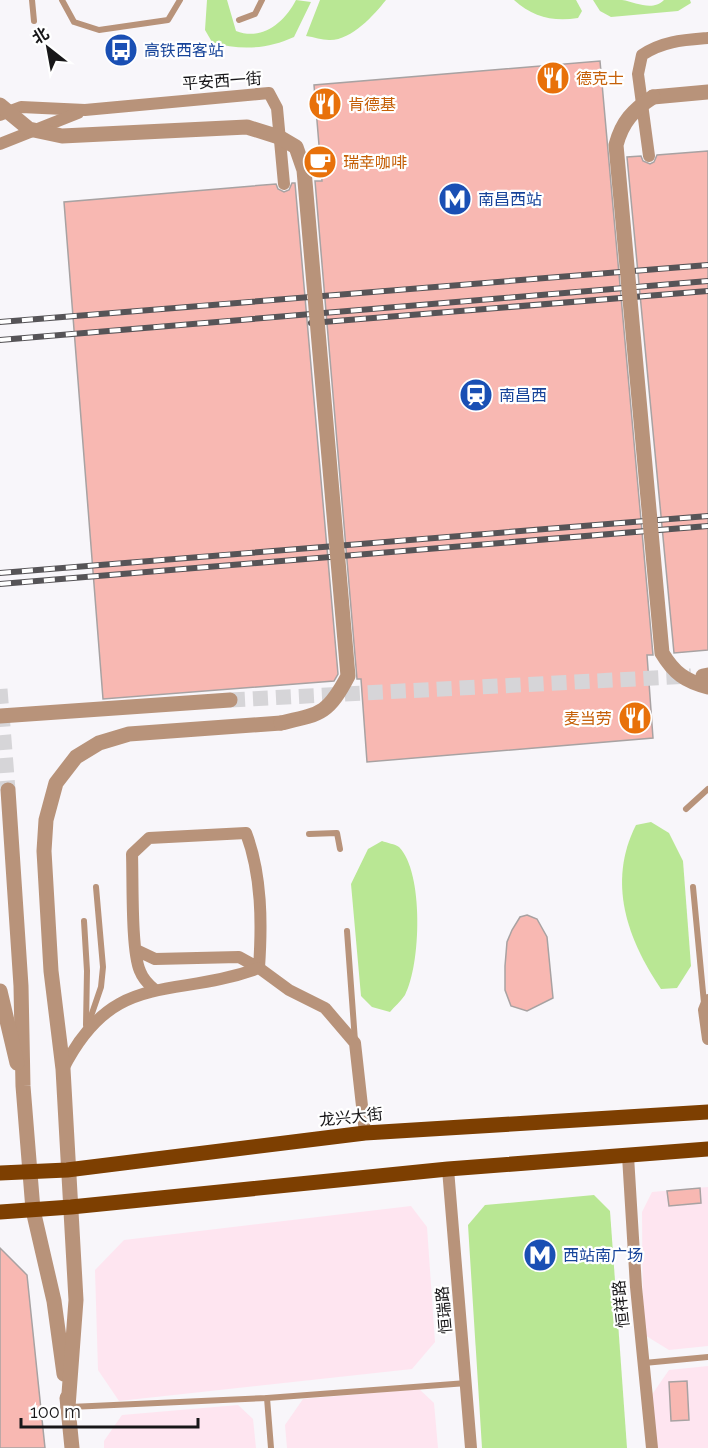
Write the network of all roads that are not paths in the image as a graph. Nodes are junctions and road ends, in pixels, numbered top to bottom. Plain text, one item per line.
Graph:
1 (32, 0) edge
2 (62, 0) edge
3 (180, 0) edge
4 (262, 0) edge
5 (239, 20) dead end
6 (34, 21) dead end
7 (708, 38) edge
8 (708, 92) edge
9 (0, 105) edge
10 (85, 110) junction
11 (0, 115) edge
12 (0, 144) edge
13 (649, 156) dead end
14 (284, 184) dead end
15 (706, 679) edge
16 (230, 700) tunnel mouth
17 (0, 716) edge
18 (708, 789) edge
19 (8, 790) tunnel mouth
20 (686, 809) dead end
21 (309, 834) dead end
22 (340, 849) dead end
23 (693, 886) dead end
24 (96, 887) dead end
25 (84, 921) dead end
26 (347, 931) dead end
27 (136, 950) junction
28 (259, 968) junction
29 (154, 989) junction
30 (0, 991) edge
31 (706, 1005) edge
32 (86, 1032) junction
33 (708, 1039) edge
34 (355, 1044) junction
35 (63, 1069) junction
36 (23, 1086) junction
37 (708, 1112) edge
38 (365, 1133) junction
39 (708, 1149) edge
40 (627, 1156) junction
41 (448, 1169) junction
42 (67, 1170) junction
43 (29, 1171) junction
44 (0, 1173) edge
45 (71, 1207) junction
46 (33, 1210) junction
47 (0, 1212) edge
48 (708, 1357) edge
49 (644, 1363) junction
50 (468, 1383) junction
51 (267, 1398) junction
52 (68, 1407) junction
53 (72, 1448) edge
54 (271, 1448) edge
55 (471, 1448) edge
56 (652, 1448) edge

1 - 6 lane
2 - 3 lane
4 - 5 lane
7 - 13 street
8 - 15 street, bridge
9 - 35 street, bridge
10 - 11 street
10 - 12 street
10 - 14 street, 平安西一街
16 - 17 street
18 - 20 lane
19 - 36 street
21 - 22 lane
23 - 31 lane
24 - 32 lane
25 - 32 lane
26 - 34 lane
27 - 28 street
27 - 28 street
27 - 29 street
28 - 29 street
28 - 34 street
29 - 32 street
30 - 36 street
31 - 33 street
32 - 35 street
34 - 38 street
35 - 42 street
36 - 43 street
37 - 38 main road, 龙兴大街
38 - 42 main road, 龙兴大街
39 - 40 main road
40 - 41 main road
40 - 49 street, 恒祥路
41 - 45 main road
41 - 50 street, 恒瑞路
42 - 43 main road, 龙兴大街
42 - 45 street
43 - 44 main road, 龙兴大街
43 - 46 street
45 - 46 main road
45 - 52 street
46 - 47 main road
46 - 52 street
48 - 49 lane
49 - 56 street, 恒祥路
50 - 51 lane
50 - 55 street, 恒瑞路
51 - 52 lane
51 - 54 lane
52 - 53 street

